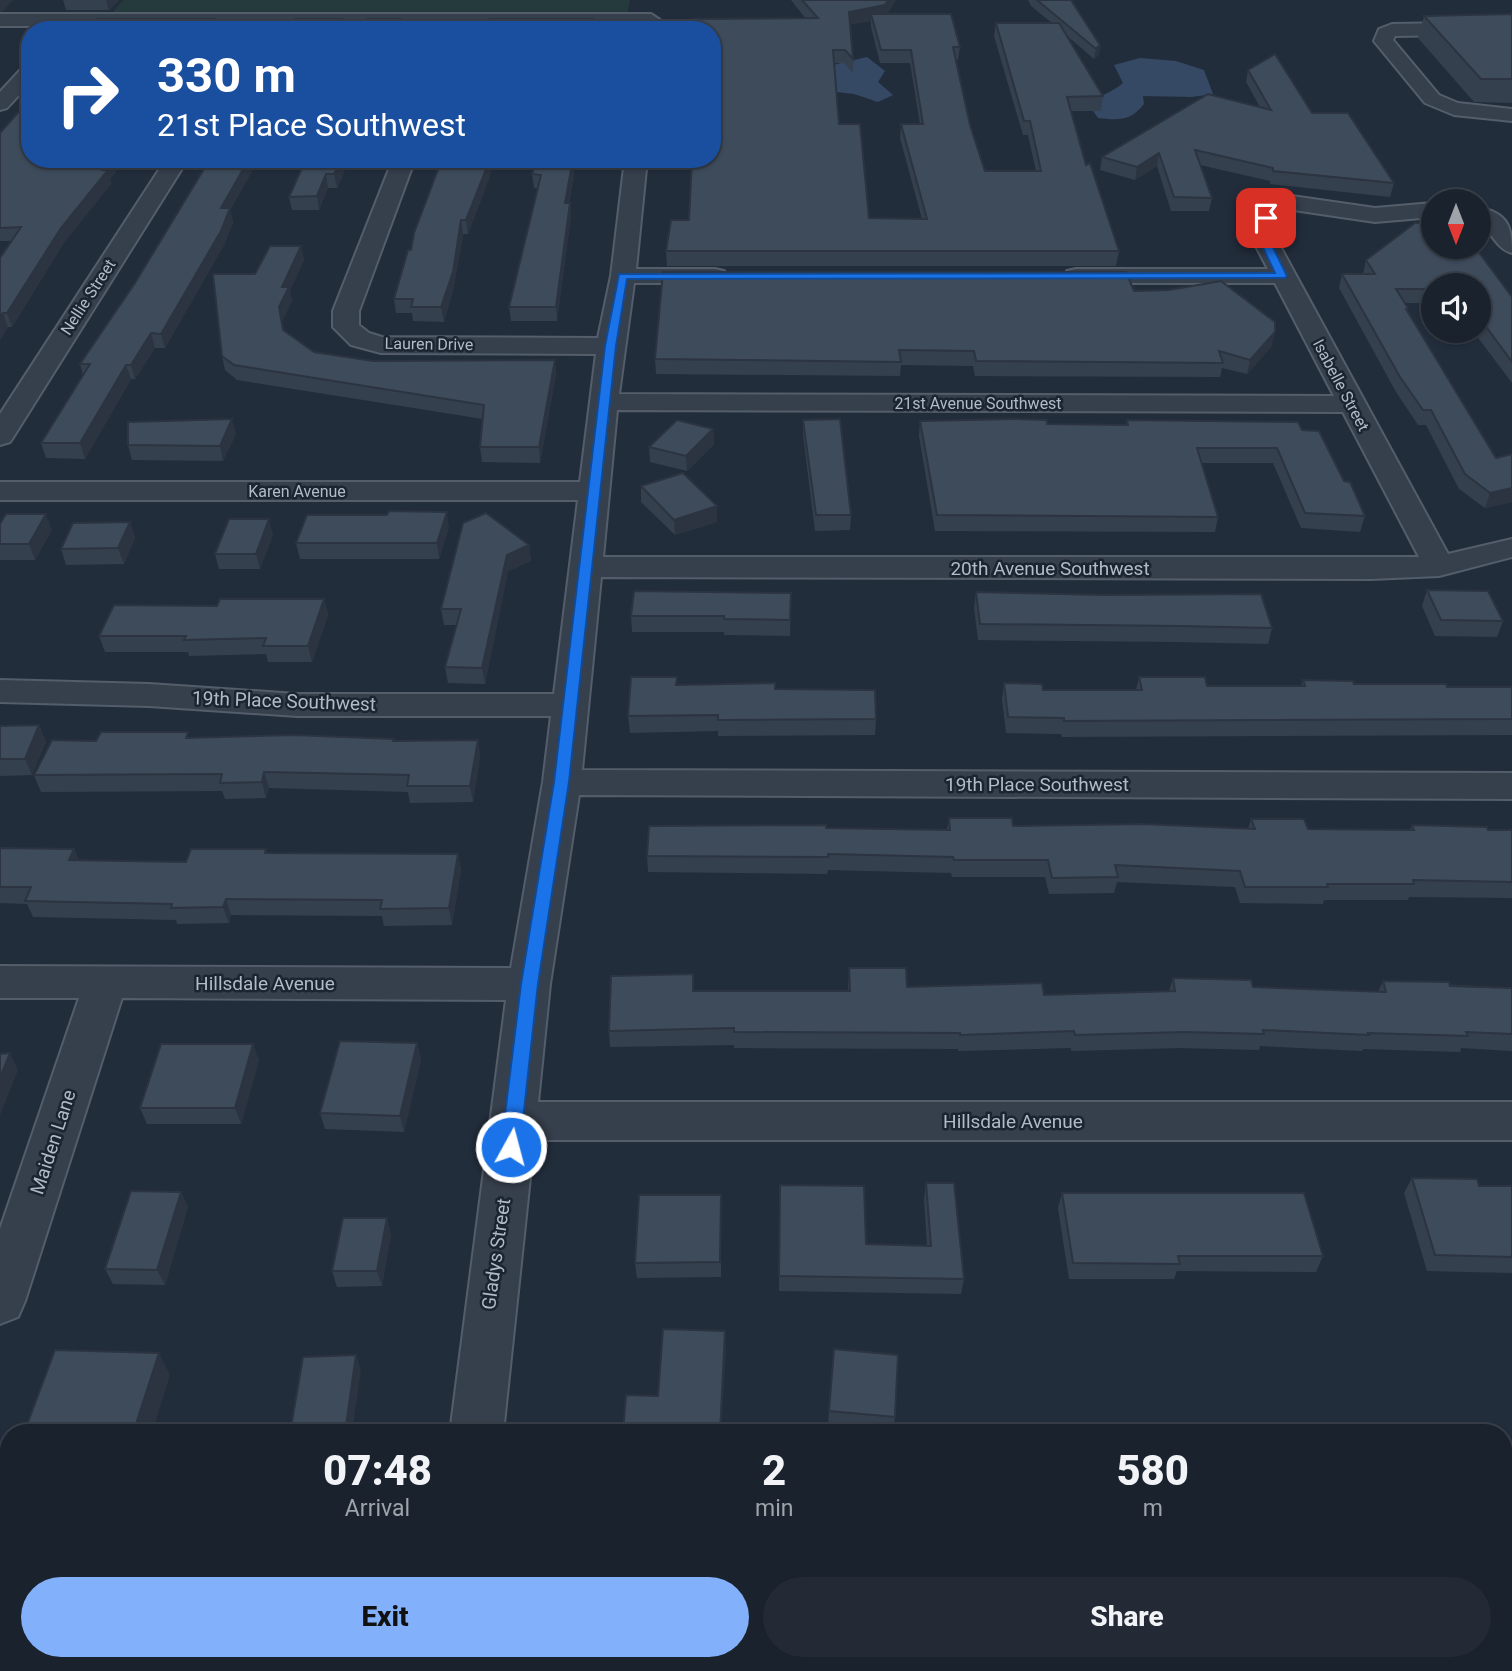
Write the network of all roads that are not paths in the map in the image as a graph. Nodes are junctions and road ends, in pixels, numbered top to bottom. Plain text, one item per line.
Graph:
1 (49, 0) edge
2 (654, 0) edge
3 (156, 6) dead end
4 (495, 19) junction
5 (0, 20) edge
6 (30, 20) junction
7 (38, 21) edge
8 (479, 21) edge
9 (547, 21) edge
10 (651, 21) edge
11 (1478, 28) junction
12 (1512, 29) edge
13 (1497, 47) edge
14 (21, 81) edge
15 (0, 104) edge
16 (1512, 115) edge
17 (171, 168) edge
18 (401, 168) edge
19 (635, 168) edge
20 (1421, 211) edge
21 (1491, 220) edge
22 (1512, 246) edge
23 (623, 276) junction
24 (733, 276) edge
25 (1048, 276) edge
26 (1282, 276) junction
27 (610, 346) junction
28 (605, 402) junction
29 (1351, 404) junction
30 (0, 436) edge
31 (0, 491) edge
32 (595, 491) junction
33 (1512, 548) edge
34 (1439, 566) junction
35 (586, 567) junction
36 (0, 691) edge
37 (569, 705) junction
38 (562, 782) junction
39 (1512, 786) edge
40 (0, 982) edge
41 (106, 982) junction
42 (529, 984) junction
43 (514, 1121) junction
44 (1512, 1121) edge
45 (0, 1301) edge
46 (477, 1424) edge

1 - 6 street
2 - 10 street
3 - 4 street
4 - 8 street
4 - 9 street
5 - 6 street
6 - 7 street
11 - 12 street
11 - 13 street
11 - 16 street
14 - 15 street
17 - 30 street, Nellie Street
18 - 27 street, Lauren Drive
19 - 23 street, Gladys Street
20 - 26 street, Isabelle Street
21 - 22 street
23 - 24 street
23 - 27 street, Gladys Street
25 - 26 street
26 - 29 street, Isabelle Street
27 - 28 street, Gladys Street
28 - 29 street, 21st Avenue Southwest
28 - 32 street, Gladys Street
29 - 34 street, Isabelle Street
31 - 32 street, Karen Avenue
32 - 35 street, Gladys Street
33 - 34 street, 20th Avenue Southwest
34 - 35 street, 20th Avenue Southwest
35 - 37 street, Gladys Street
36 - 37 street, 19th Place Southwest
37 - 38 street, Gladys Street
38 - 39 street, 19th Place Southwest
38 - 42 street, Gladys Street
40 - 41 street, Hillsdale Avenue
41 - 42 street, Hillsdale Avenue
41 - 45 street, Maiden Lane
42 - 43 street, Gladys Street
43 - 44 street, Hillsdale Avenue
43 - 46 street, Gladys Street

